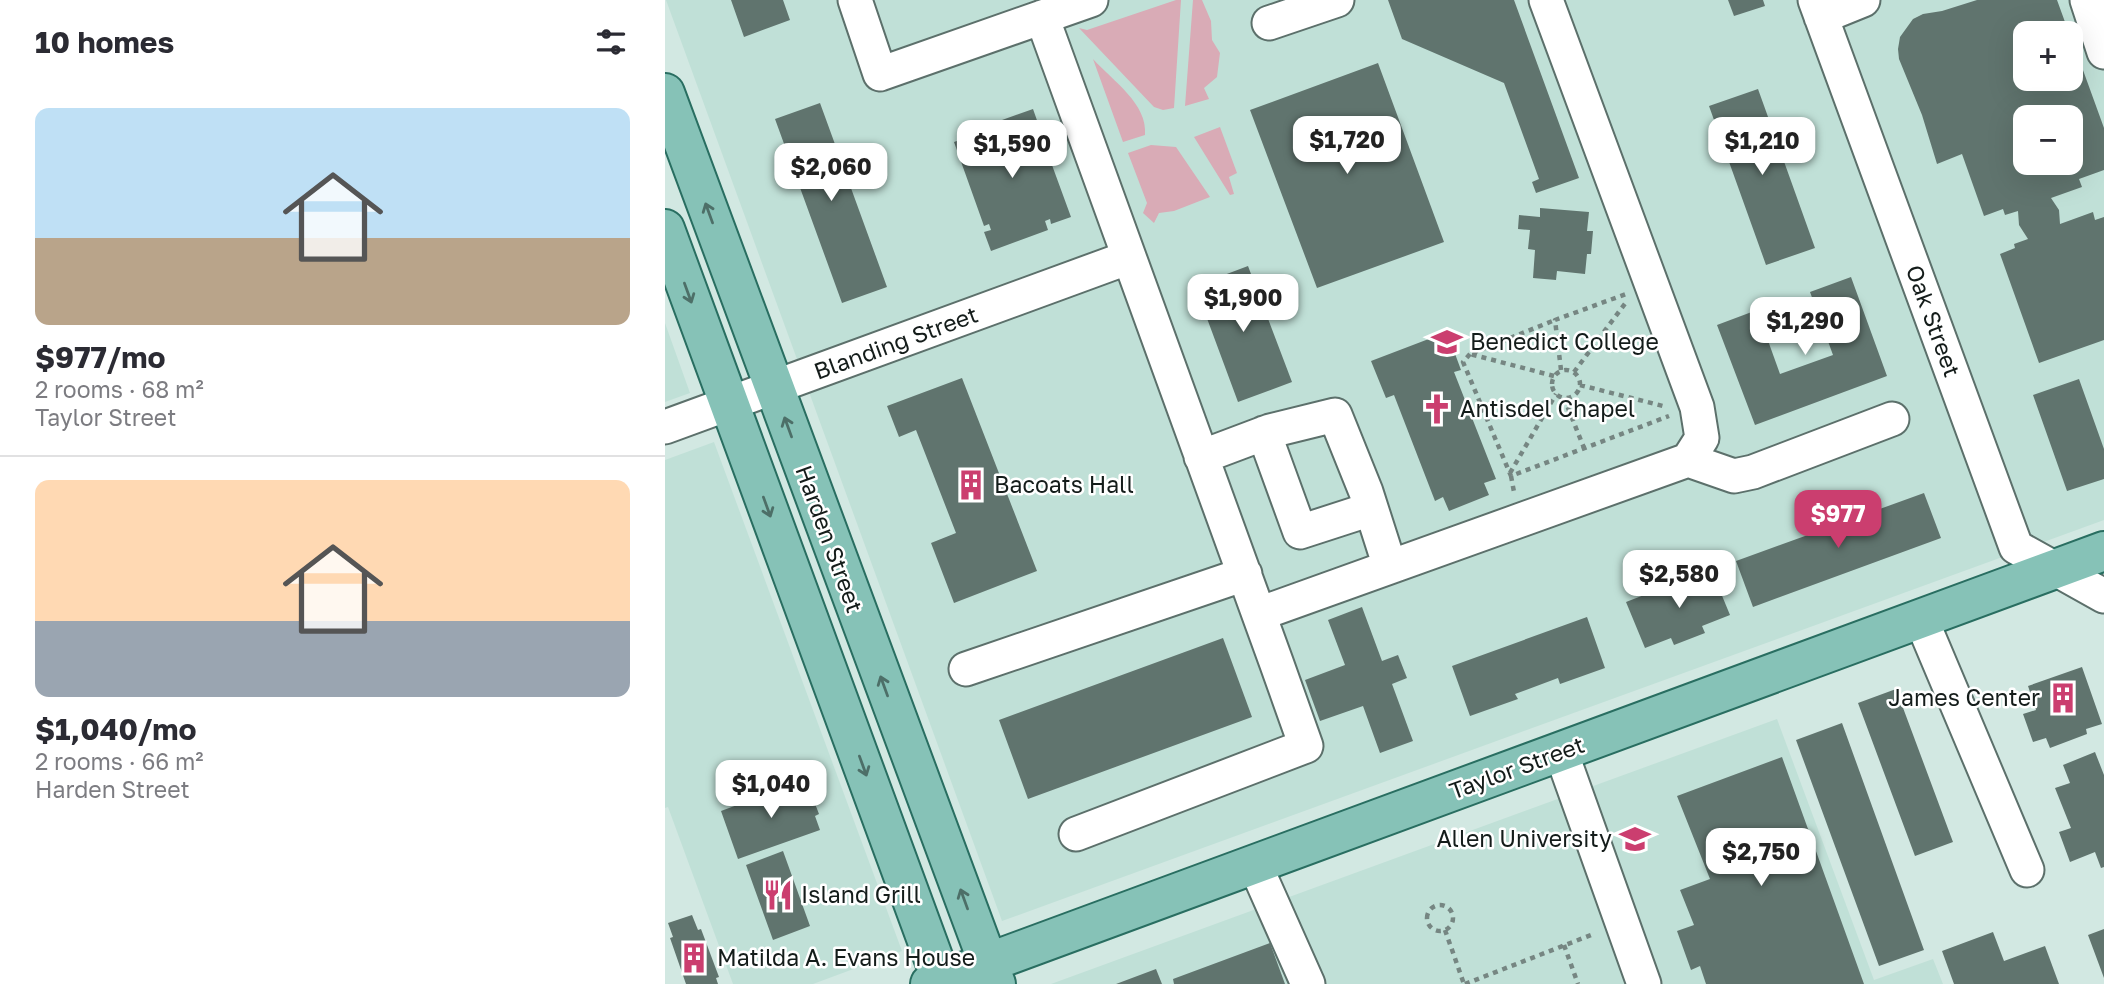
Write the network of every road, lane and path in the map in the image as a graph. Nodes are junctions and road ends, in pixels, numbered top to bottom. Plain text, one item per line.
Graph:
1 (855, 0) edge
2 (1091, 0) edge
3 (1336, 0) edge
4 (1546, 0) edge
5 (1863, 0) edge
6 (2087, 0) edge
7 (1818, 9) edge
8 (1042, 17) junction
9 (1269, 23) dead end
10 (2104, 52) edge
11 (665, 93) edge
12 (665, 229) edge
13 (1127, 258) junction
14 (1555, 320) junction
15 (1470, 354) junction
16 (1561, 370) junction
17 (1574, 372) junction
18 (1553, 376) junction
19 (1580, 385) junction
20 (773, 388) junction
21 (1556, 394) junction
22 (1564, 398) junction
23 (729, 404) junction
24 (1892, 419) dead end
25 (665, 427) edge
26 (1264, 433) junction
27 (1584, 448) junction
28 (1201, 457) junction
29 (1688, 460) junction
30 (1510, 473) junction
31 (1371, 509) junction
32 (2104, 551) edge
33 (1390, 567) junction
34 (2056, 569) junction
35 (1245, 574) junction
36 (2104, 596) edge
37 (1259, 614) junction
38 (1921, 619) junction
39 (966, 669) dead end
40 (1561, 752) junction
41 (1076, 834) dead end
42 (1255, 864) junction
43 (2027, 870) dead end
44 (1445, 930) junction
45 (1591, 935) dead end
46 (1564, 945) junction
47 (992, 974) edge
48 (938, 983) edge
49 (1308, 984) edge
50 (1464, 984) edge
51 (1578, 984) edge
52 (1644, 984) edge

1 - 8 street
2 - 8 street
3 - 9 street
4 - 29 street
5 - 7 street
6 - 10 street
7 - 34 street, Oak Street
8 - 13 street
20 -> 11 main road, Harden Street
12 -> 23 main road, Harden Street
13 - 20 street, Blanding Street
13 - 28 street
14 - 15 path
14 - 16 path
14 - 17 path
15 - 18 path
15 - 30 path
16 - 17 path
16 - 18 path
17 - 19 path
18 - 21 path
19 - 22 path
19 - 27 path
20 - 23 street, Blanding Street
47 -> 20 main road, Harden Street
21 - 22 path
21 - 30 path
22 - 27 path
23 - 25 street, Blanding Street
23 -> 48 main road, Harden Street
24 - 29 street
26 - 28 street
26 - 31 street
26 - 31 street
27 - 30 path
28 - 35 street
29 - 33 street
31 - 33 street
32 - 34 main road, Taylor Street
33 - 37 street
34 - 36 street, Oak Street
34 - 38 main road, Taylor Street
35 - 37 street
35 - 39 street
37 - 41 street
38 - 40 main road, Taylor Street
38 - 43 street
40 - 42 main road, Taylor Street
40 - 52 street
42 - 47 main road, Taylor Street
42 - 49 street
44 - 44 path
44 - 50 path
45 - 46 path
46 - 50 path
46 - 51 path
47 - 48 main road, Taylor Street

